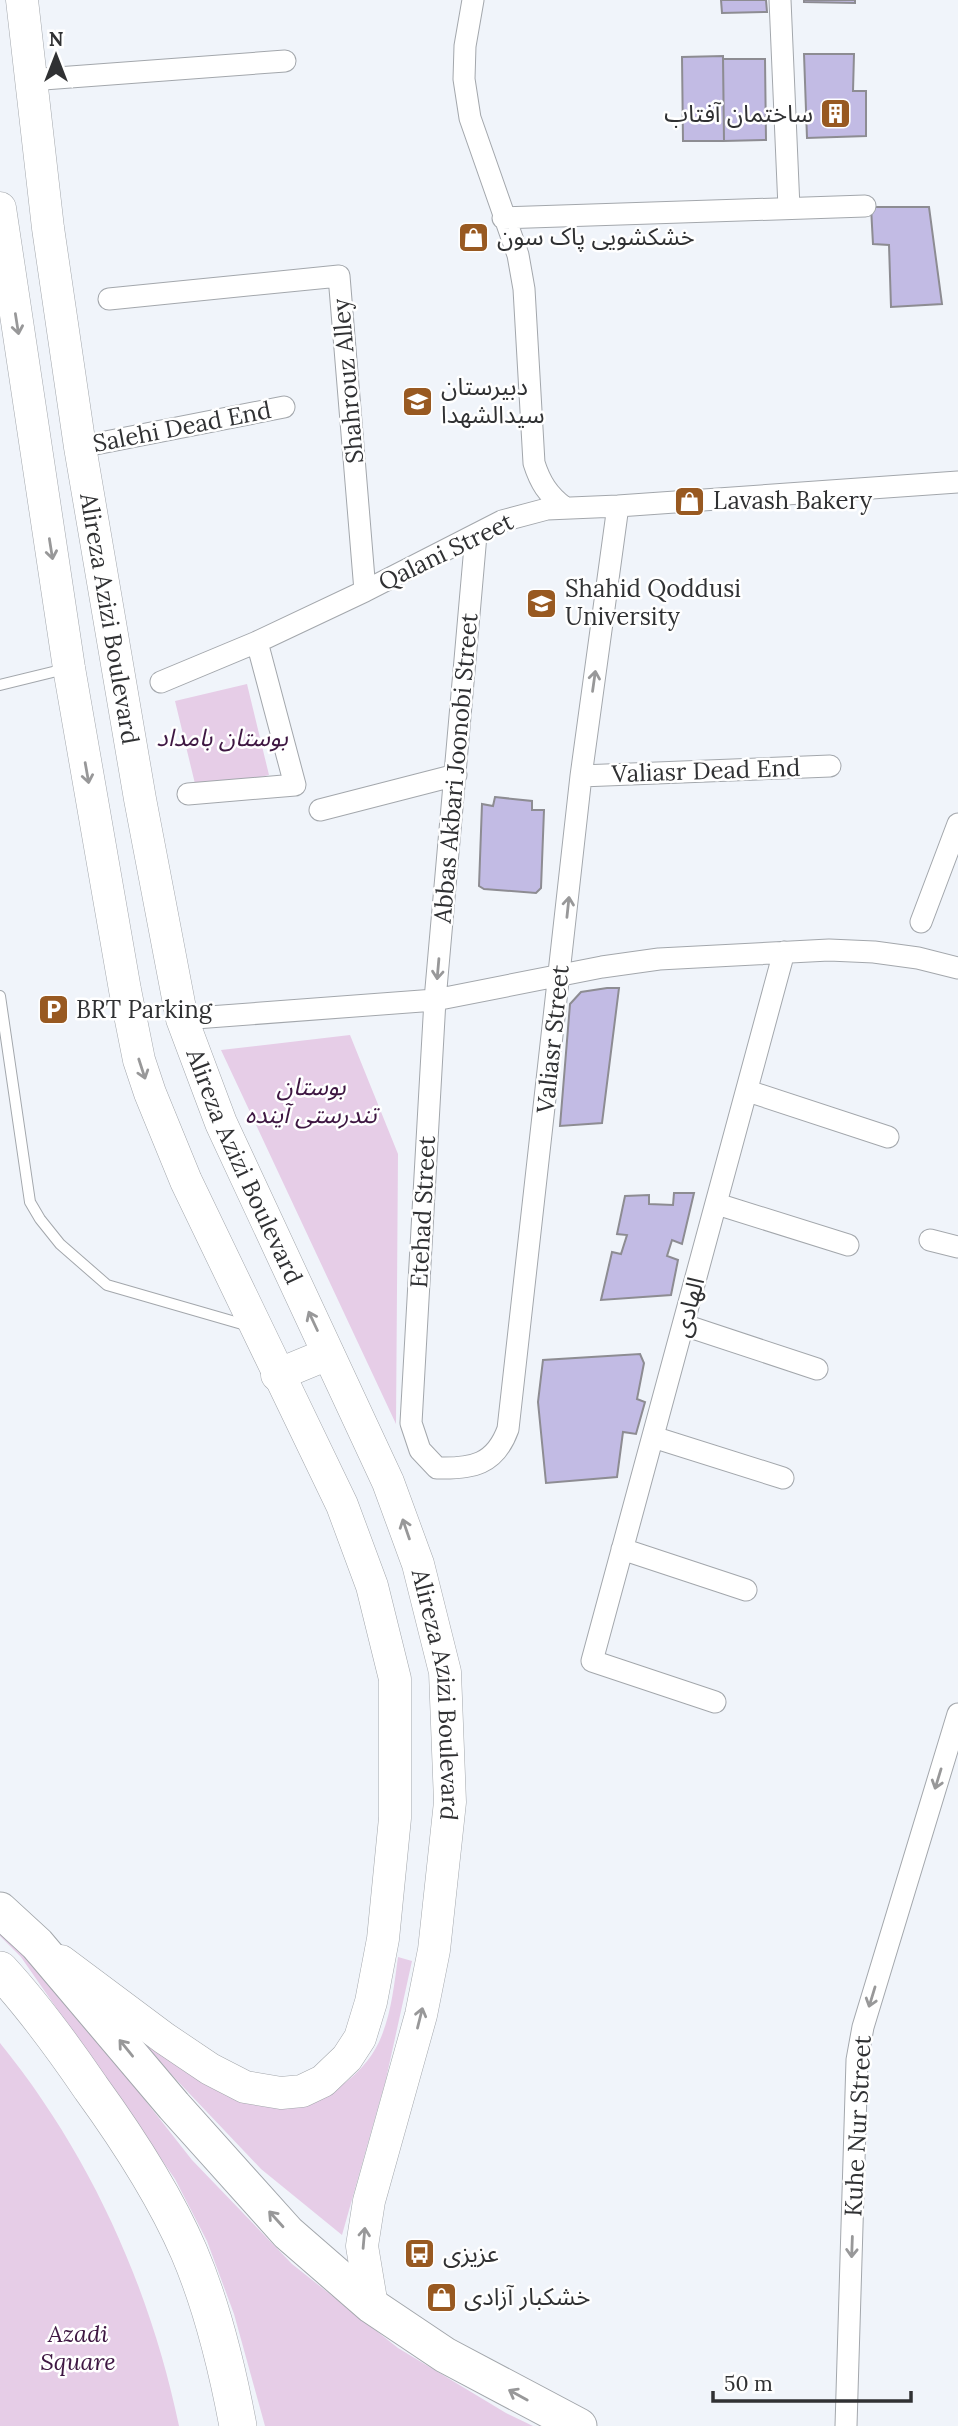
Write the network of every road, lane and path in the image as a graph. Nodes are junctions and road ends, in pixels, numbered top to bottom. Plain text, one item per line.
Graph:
1 (22, 0) edge
2 (473, 0) edge
3 (780, 0) edge
4 (285, 61) dead end
5 (30, 80) junction
6 (865, 206) dead end
7 (0, 208) edge
8 (789, 208) junction
9 (503, 218) junction
10 (109, 299) dead end
11 (284, 407) dead end
12 (80, 447) junction
13 (958, 482) edge
14 (618, 506) junction
15 (564, 507) junction
16 (476, 535) junction
17 (365, 591) junction
18 (257, 642) junction
19 (69, 668) junction
20 (161, 681) dead end
21 (0, 685) edge
22 (830, 766) dead end
23 (456, 775) junction
24 (581, 776) junction
25 (188, 794) dead end
26 (320, 810) dead end
27 (958, 824) edge
28 (921, 922) dead end
29 (784, 953) junction
30 (958, 968) edge
31 (560, 975) junction
32 (0, 996) edge
33 (435, 1000) junction
34 (182, 1019) junction
35 (132, 1028) junction
36 (748, 1091) junction
37 (888, 1137) dead end
38 (717, 1204) junction
39 (930, 1240) dead end
40 (848, 1244) dead end
41 (958, 1247) edge
42 (684, 1325) junction
43 (255, 1328) junction
44 (328, 1354) junction
45 (817, 1368) dead end
46 (277, 1375) junction
47 (411, 1423) joint
48 (653, 1437) junction
49 (783, 1478) dead end
50 (622, 1549) junction
51 (746, 1590) dead end
52 (715, 1702) dead end
53 (958, 1714) edge
54 (0, 1910) edge
55 (383, 1938) junction
56 (37, 1944) junction
57 (434, 1950) junction
58 (0, 1970) edge
59 (372, 2306) junction
60 (238, 2426) edge
61 (579, 2426) edge
62 (846, 2426) edge

1 - 5 main road, Alireza Azizi Boulevard
2 - 9 street
3 - 8 street
4 - 5 street
5 - 12 main road, Alireza Azizi Boulevard
6 - 8 street
7 -> 19 main road, Alireza Azizi Boulevard
8 - 9 street
9 - 15 street
10 - 17 street, Shahrouz Alley
11 - 12 street, Salehi Dead End
12 - 34 main road, Alireza Azizi Boulevard
13 - 14 street, Qalani Street
14 - 15 street, Qalani Street
24 -> 14 street, Valiasr Street
15 - 16 street, Qalani Street
16 - 17 street, Qalani Street
16 - 23 street, Abbas Akbari Joonobi Street
17 - 18 street, Qalani Street
18 - 20 street, Qalani Street
18 - 25 street
19 - 21 lane
19 -> 35 main road, Alireza Azizi Boulevard
22 - 24 street, Valiasr Dead End
23 - 26 street
23 -> 33 street, Abbas Akbari Joonobi Street
31 -> 24 street, Valiasr Street
27 - 28 street
29 - 30 street
29 - 31 street
29 - 36 street, الهادی
31 - 33 street
31 - 47 street, Valiasr Street
32 - 43 lane
33 - 34 street
33 - 47 street, Etehad Street
34 - 35 main road
44 -> 34 main road, Alireza Azizi Boulevard
35 -> 43 main road, Alireza Azizi Boulevard
36 - 37 street
36 - 38 street, الهادی
38 - 40 street
38 - 42 street, الهادی
39 - 41 street
42 - 45 street
42 - 48 street, الهادی
43 - 46 main road, Alireza Azizi Boulevard
44 - 46 main road
57 -> 44 main road, Alireza Azizi Boulevard
46 - 55 main road, Alireza Azizi Boulevard
48 - 49 street
48 - 50 street, الهادی
50 - 51 street
50 - 52 street, الهادی
53 -> 62 street, Kuhe Nur Street
54 - 56 main road
55 - 56 main road, Alireza Azizi Boulevard
55 - 57 main road
59 -> 56 main road
59 -> 57 main road, Alireza Azizi Boulevard
58 - 60 highway
61 -> 59 main road

